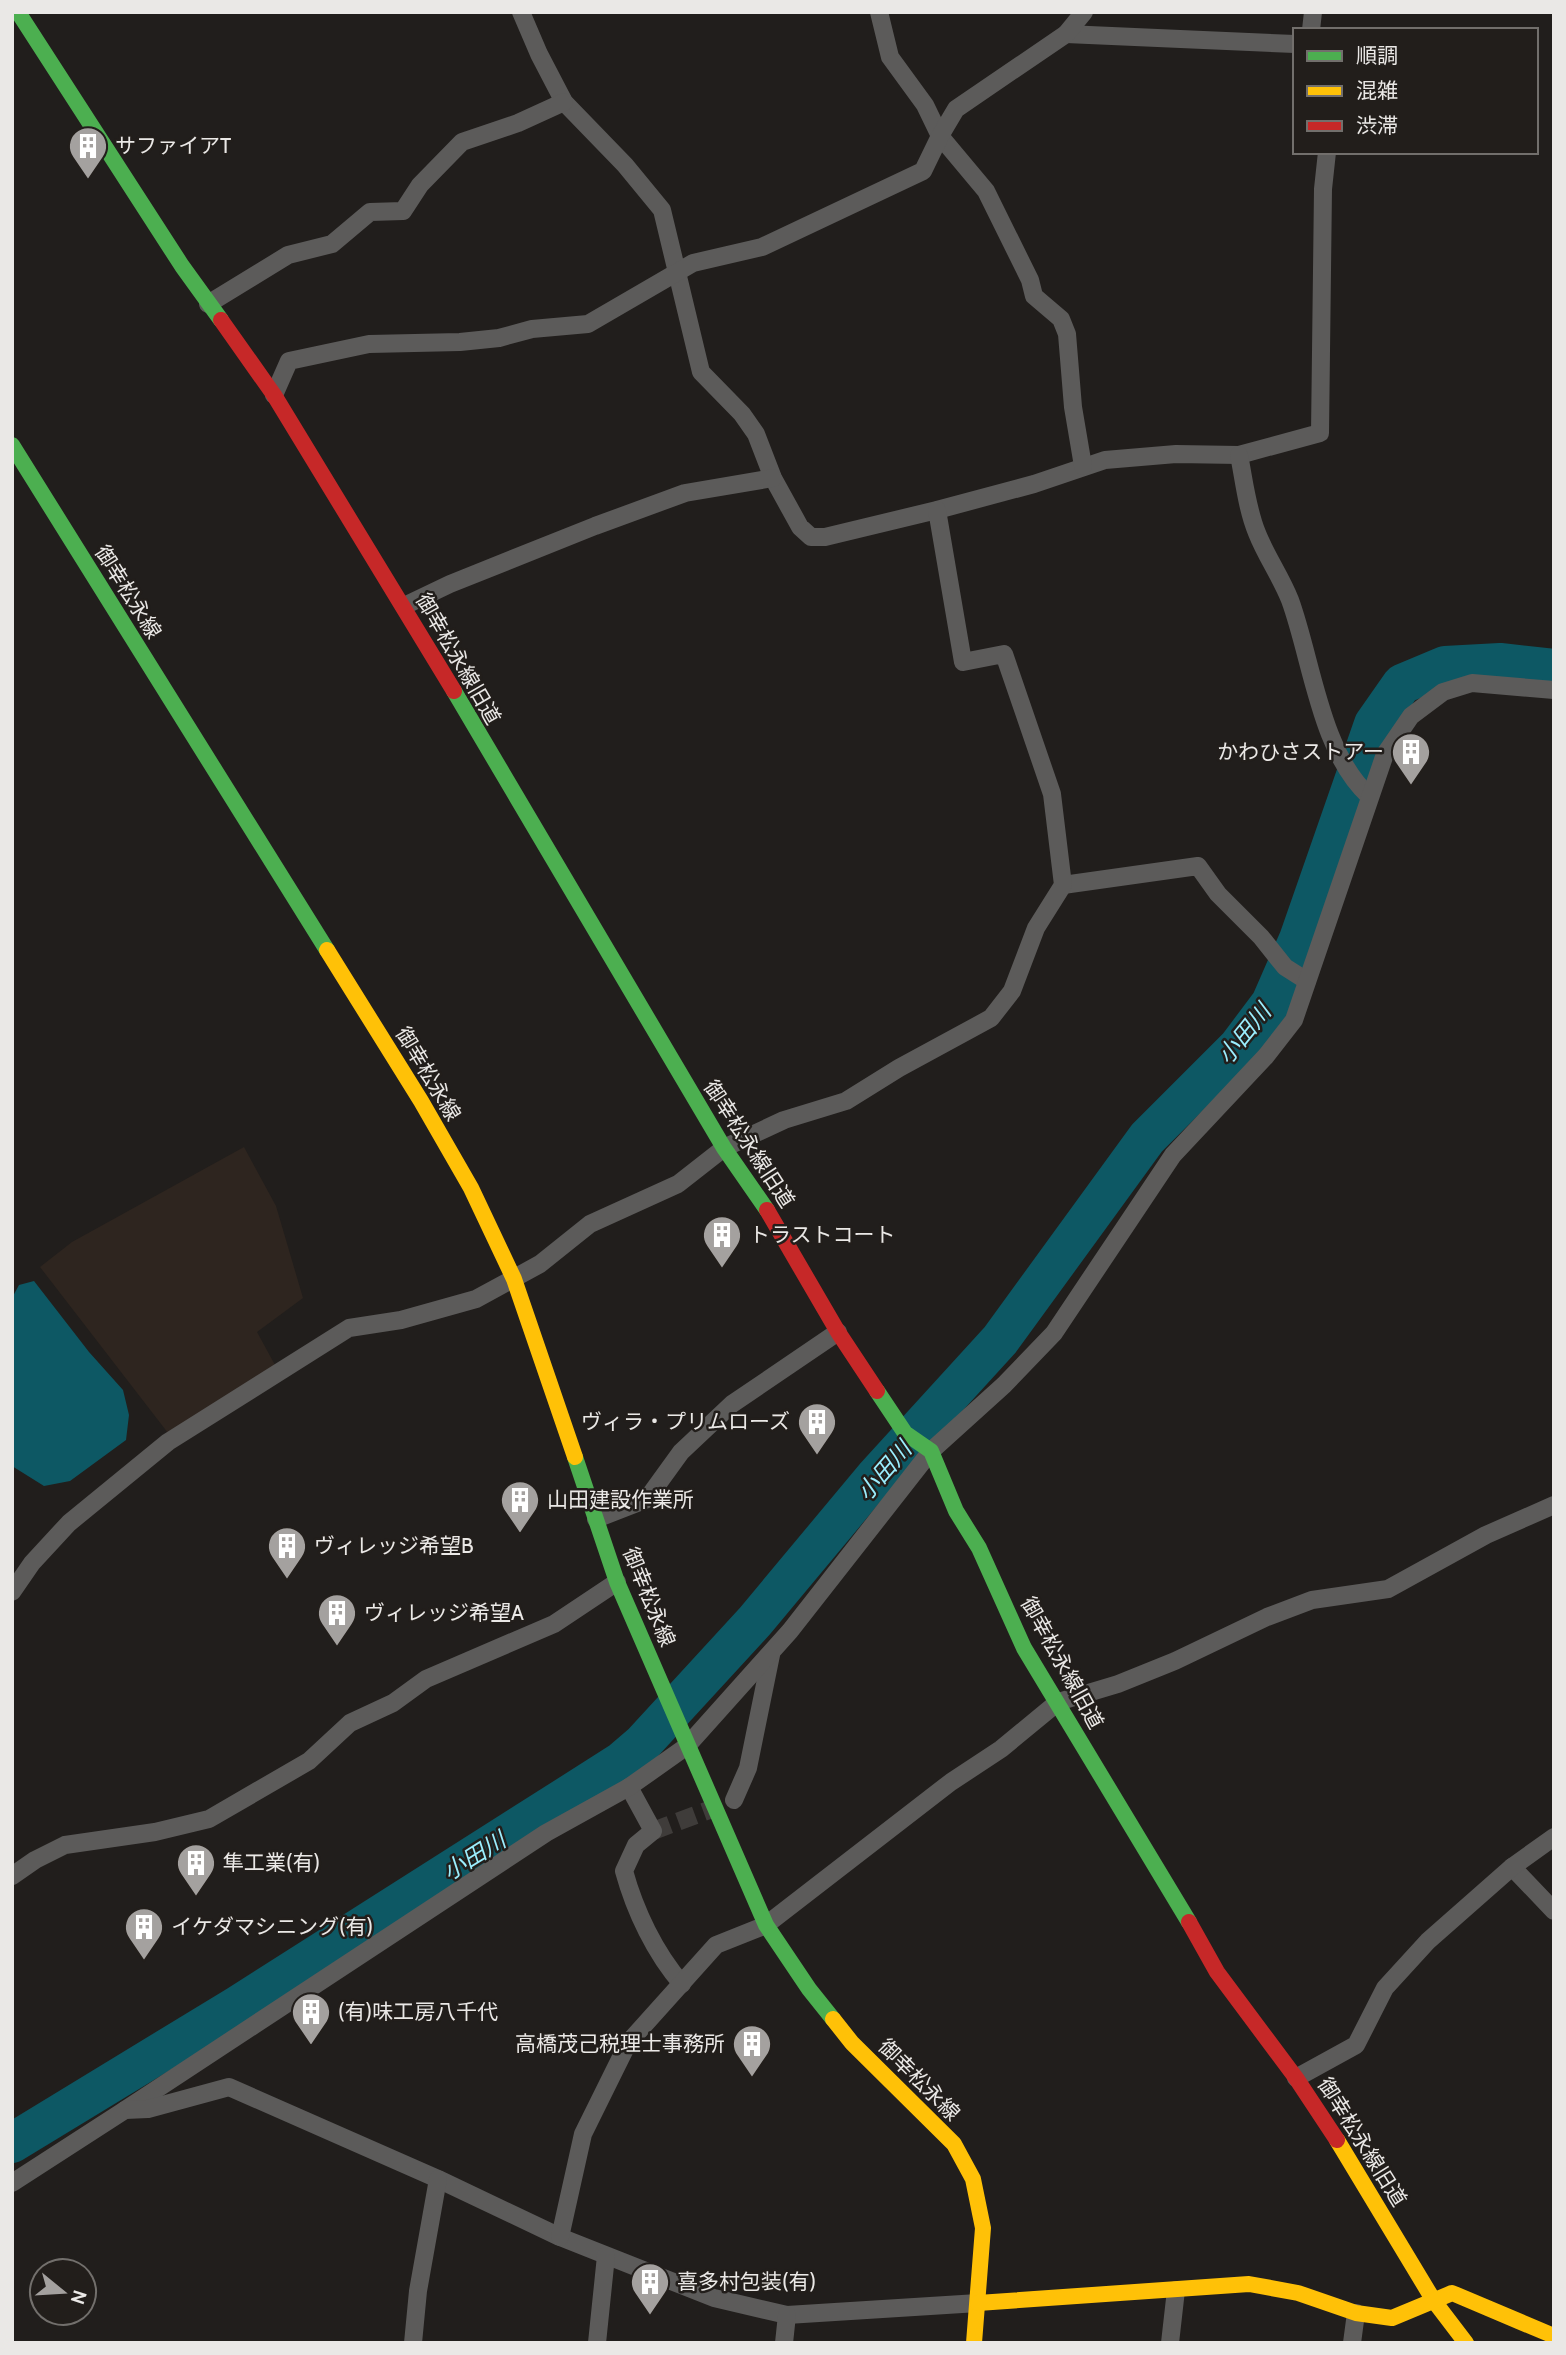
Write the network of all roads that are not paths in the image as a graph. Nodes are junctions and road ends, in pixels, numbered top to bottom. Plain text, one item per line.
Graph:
1 (521, 12) edge
2 (878, 12) edge
3 (1084, 12) edge
4 (20, 16) edge
5 (1066, 34) junction
6 (1293, 44) edge
7 (564, 102) junction
8 (940, 136) junction
9 (1327, 154) edge
10 (677, 271) junction
11 (208, 304) junction
12 (274, 395) junction
13 (12, 445) edge
14 (1239, 455) junction
15 (1083, 466) junction
16 (774, 478) junction
17 (937, 510) junction
18 (404, 606) junction
19 (1554, 690) edge
20 (1366, 793) junction
21 (1063, 885) junction
22 (1304, 980) junction
23 (724, 1148) junction
24 (514, 1279) junction
25 (838, 1332) junction
26 (928, 1450) junction
27 (1554, 1505) edge
28 (596, 1519) junction
29 (617, 1582) junction
30 (12, 1592) edge
31 (772, 1651) junction
32 (1058, 1702) junction
33 (684, 1739) junction
34 (629, 1787) junction
35 (734, 1800) dead end
36 (1554, 1837) edge
37 (1512, 1867) junction
38 (12, 1876) edge
39 (1554, 1911) edge
40 (765, 1925) junction
41 (682, 1984) junction
42 (1296, 2078) junction
43 (125, 2109) junction
44 (438, 2179) junction
45 (12, 2183) edge
46 (560, 2237) junction
47 (606, 2256) junction
48 (1176, 2290) junction
49 (1434, 2301) junction
50 (978, 2303) junction
51 (1356, 2313) junction
52 (787, 2315) junction
53 (1554, 2336) edge
54 (413, 2343) edge
55 (597, 2343) edge
56 (784, 2343) edge
57 (974, 2343) edge
58 (1170, 2343) edge
59 (1352, 2343) edge
60 (1466, 2343) edge

1 - 7 street
2 - 8 street
3 - 5 street
4 - 11 street, 御幸松永線旧道
5 - 6 street
5 - 8 street
7 - 10 street
7 - 11 street
8 - 10 street
8 - 15 street
9 - 14 street
10 - 12 street
10 - 16 street
11 - 12 street, 御幸松永線旧道
12 - 18 street, 御幸松永線旧道
13 - 24 street, 御幸松永線
14 - 15 street
14 - 20 street
15 - 17 street
16 - 17 street
16 - 18 street
17 - 21 street
18 - 23 street, 御幸松永線旧道
19 - 20 street
20 - 22 street
21 - 22 street
21 - 23 street
22 - 26 street
23 - 24 street
23 - 25 street, 御幸松永線旧道
24 - 28 street, 御幸松永線
24 - 30 street
25 - 26 street, 御幸松永線旧道
25 - 28 street
26 - 31 street
26 - 32 street, 御幸松永線旧道
27 - 32 street
28 - 29 street, 御幸松永線
29 - 33 street, 御幸松永線
29 - 38 street
31 - 33 street
31 - 35 street
32 - 40 street
32 - 42 street, 御幸松永線旧道
33 - 34 street
33 - 40 street, 御幸松永線
34 - 41 street
34 - 43 street
36 - 37 street
37 - 39 street
37 - 42 street
40 - 41 street
40 - 50 street, 御幸松永線
41 - 46 street
42 - 49 street, 御幸松永線旧道
43 - 44 street
43 - 45 street
44 - 46 street
44 - 54 street
46 - 47 street
47 - 52 street
47 - 55 street
48 - 50 street
48 - 51 street
48 - 58 street
49 - 51 street
49 - 53 street
49 - 60 street
50 - 52 street
50 - 57 street, 御幸松永線
51 - 59 street
52 - 56 street

